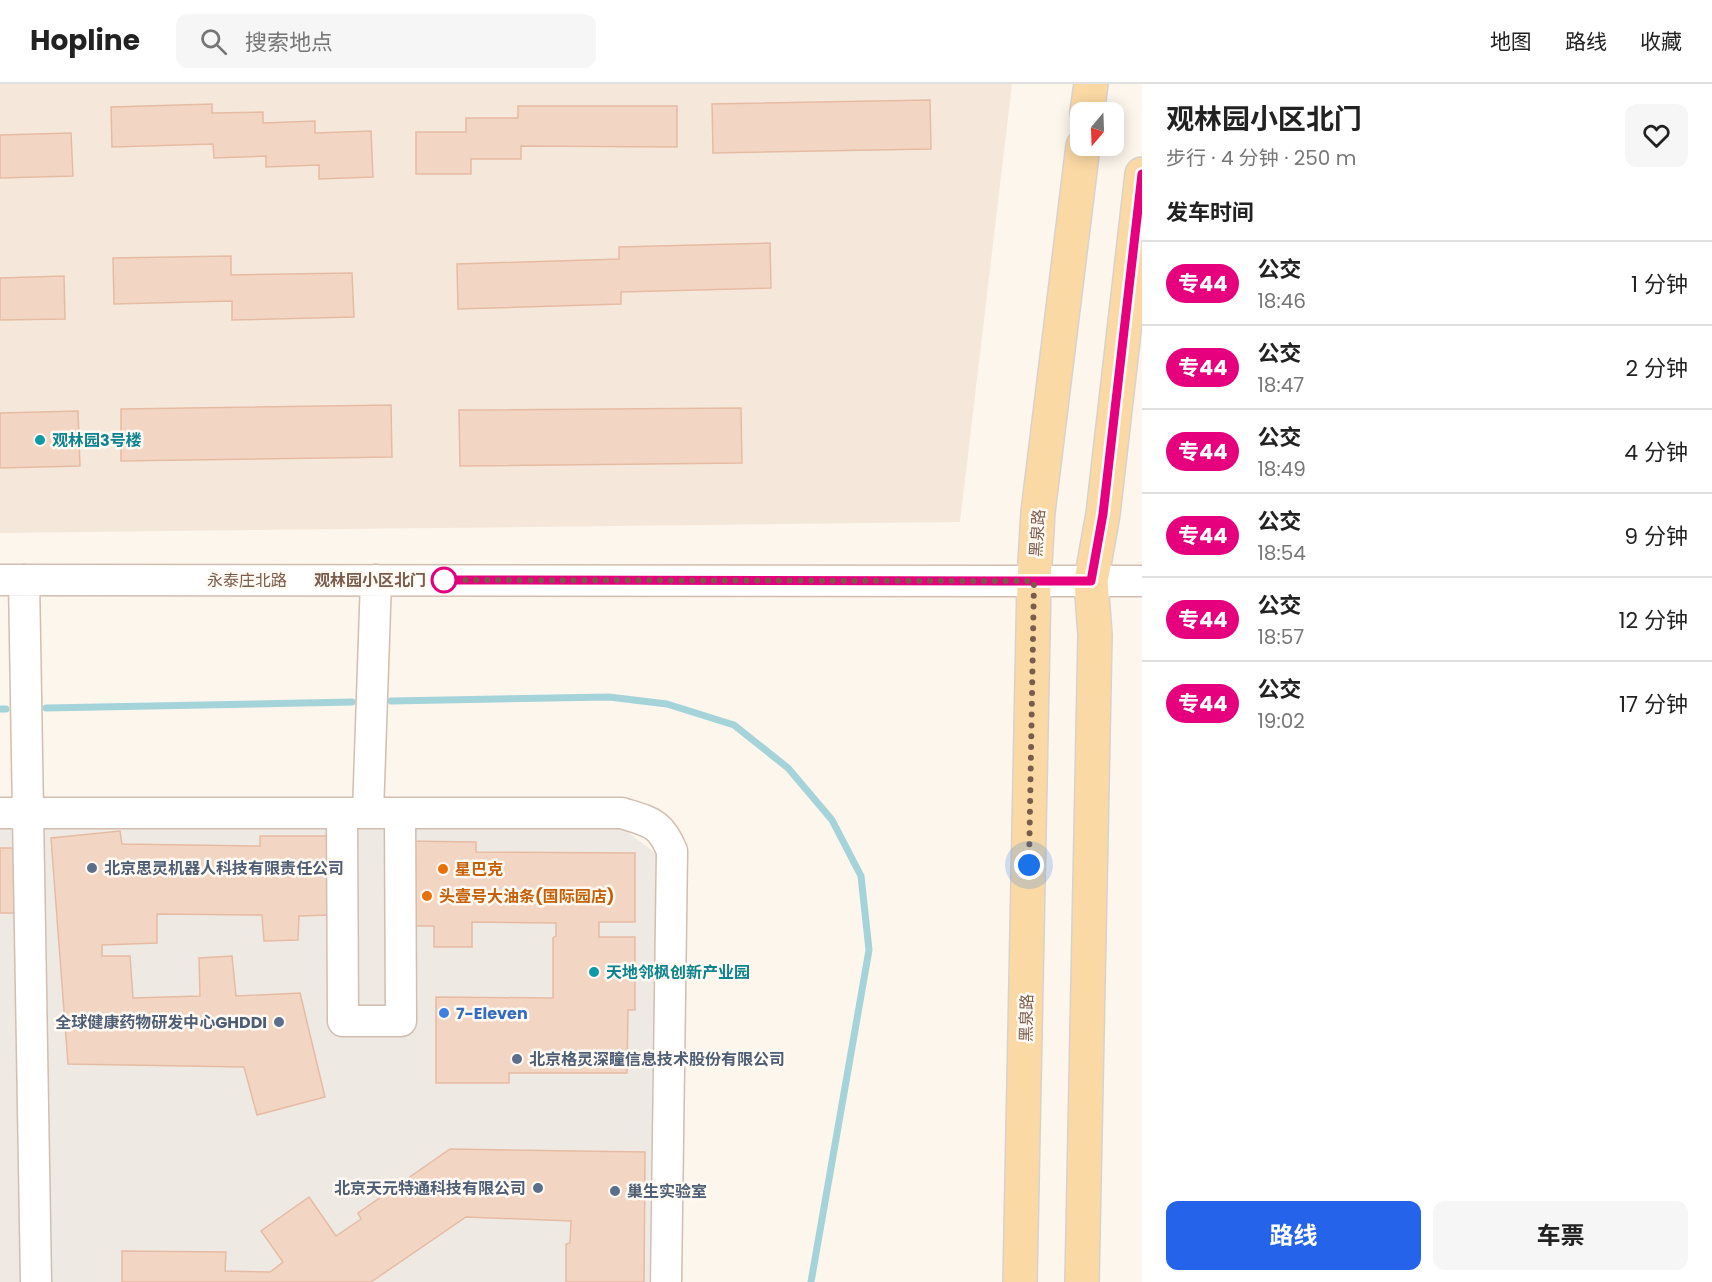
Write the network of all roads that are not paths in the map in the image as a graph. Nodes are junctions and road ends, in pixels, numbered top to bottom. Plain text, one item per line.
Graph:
1 (1091, 84) edge
2 (1088, 102) edge
3 (1082, 156) edge
4 (1142, 174) edge
5 (12, 580) edge
6 (376, 580) junction
7 (1034, 581) junction
8 (1091, 581) junction
9 (1142, 581) edge
10 (14, 813) edge
11 (355, 813) junction
12 (400, 813) junction
13 (36, 1282) edge
14 (666, 1282) edge
15 (1020, 1282) edge
16 (1082, 1282) edge

1 - 2 main road
3 - 7 main road, 黑泉路
4 - 8 main road
5 - 6 street, 永泰庄北路
5 - 10 street
6 - 7 street, 永泰庄北路
6 - 11 street
7 - 8 street, 永泰庄北路
7 - 15 main road, 黑泉路
8 - 9 street, 永泰庄北路
8 - 16 main road
10 - 11 street
10 - 13 street
11 - 12 street
11 - 12 street
12 - 14 street

